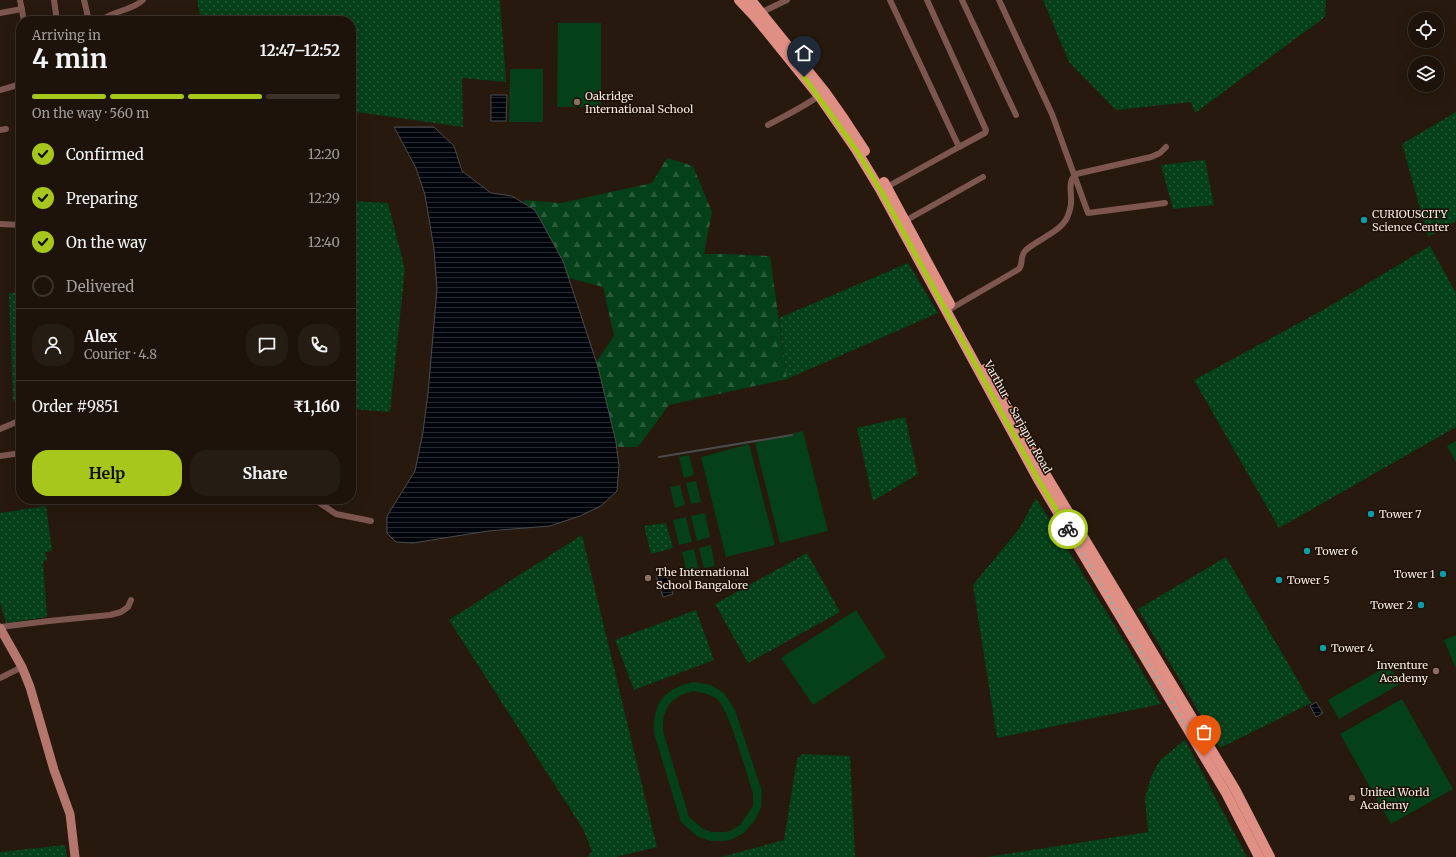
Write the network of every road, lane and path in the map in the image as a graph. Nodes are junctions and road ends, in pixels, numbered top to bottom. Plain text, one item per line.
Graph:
1 (20, 0) edge
2 (54, 0) edge
3 (84, 0) edge
4 (143, 0) edge
5 (739, 0) edge
6 (751, 0) edge
7 (787, 0) edge
8 (890, 0) edge
9 (927, 0) edge
10 (962, 0) edge
11 (999, 0) edge
12 (22, 9) junction
13 (762, 12) junction
14 (0, 13) edge
15 (23, 16) edge
16 (56, 16) edge
17 (88, 16) edge
18 (109, 16) edge
19 (16, 85) edge
20 (0, 90) edge
21 (822, 94) junction
22 (1016, 115) dead end
23 (768, 125) dead end
24 (959, 147) junction
25 (1166, 147) dead end
26 (1074, 175) junction
27 (983, 177) dead end
28 (884, 189) junction
29 (1165, 203) dead end
30 (905, 220) junction
31 (0, 224) edge
32 (16, 225) edge
33 (952, 308) junction
34 (16, 422) edge
35 (0, 429) edge
36 (16, 454) edge
37 (0, 456) edge
38 (321, 504) edge
39 (371, 521) dead end
40 (132, 600) dead end
41 (0, 627) edge
42 (22, 667) junction
43 (0, 678) edge
44 (75, 857) edge
45 (1259, 857) edge
46 (1270, 857) edge

1 - 12 street
2 - 16 street
3 - 17 street
4 - 18 street
5 - 21 main road, Varthur - Sarjapur Road
6 - 13 main road, Varthur - Sarjapur Road
7 - 13 street
8 - 24 street
9 - 24 street
10 - 22 street
11 - 26 street
12 - 14 street
12 - 15 street
13 - 21 main road, Varthur - Sarjapur Road
19 - 20 street
21 - 23 street
21 - 28 main road, Varthur - Sarjapur Road
24 - 28 street
25 - 26 street
26 - 29 street
26 - 33 street
27 - 30 street
28 - 30 main road, Varthur - Sarjapur Road
28 - 45 main road, Varthur - Sarjapur Road
30 - 33 main road, Varthur - Sarjapur Road
31 - 32 street
33 - 46 main road, Varthur - Sarjapur Road
34 - 35 street
36 - 37 street
38 - 39 street
40 - 41 street
41 - 42 street
42 - 43 street
42 - 44 street

